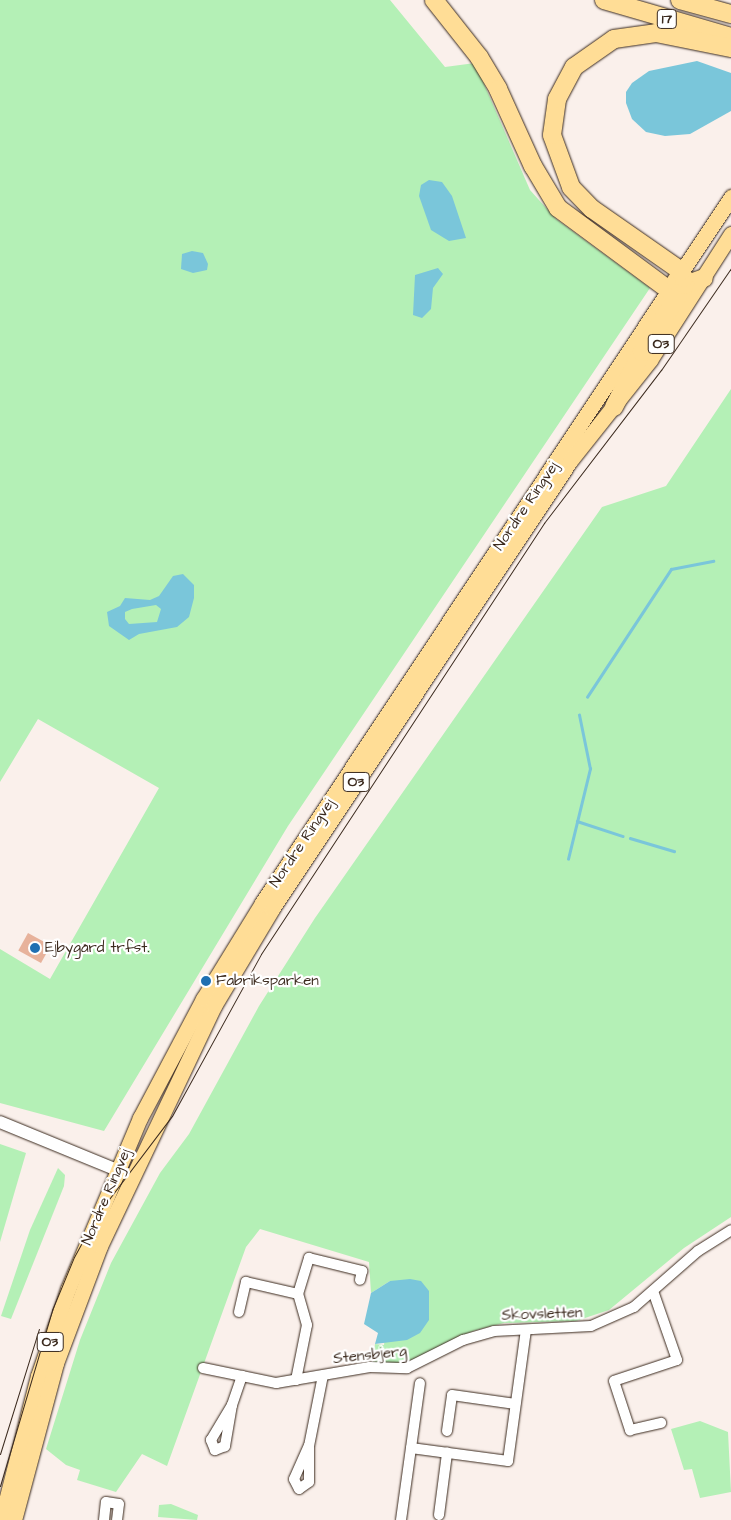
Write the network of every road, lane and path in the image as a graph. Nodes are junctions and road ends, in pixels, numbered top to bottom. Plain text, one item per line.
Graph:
1 (434, 0) edge
2 (604, 0) edge
3 (680, 0) edge
4 (724, 0) edge
5 (731, 3) edge
6 (731, 14) edge
7 (731, 37) edge
8 (731, 48) edge
9 (731, 197) edge
10 (731, 234) edge
11 (704, 278) junction
12 (678, 282) junction
13 (614, 407) junction
14 (0, 1122) edge
15 (116, 1169) junction
16 (132, 1176) junction
17 (731, 1230) edge
18 (360, 1280) dead end
19 (653, 1290) junction
20 (298, 1294) junction
21 (239, 1312) dead end
22 (526, 1330) junction
23 (420, 1364) joint
24 (203, 1368) dead end
25 (323, 1375) junction
26 (242, 1376) junction
27 (296, 1380) junction
28 (420, 1383) dead end
29 (515, 1404) junction
30 (232, 1405) dead end
31 (661, 1423) dead end
32 (447, 1431) dead end
33 (309, 1446) dead end
34 (411, 1448) junction
35 (447, 1453) junction
36 (439, 1515) dead end
37 (1, 1520) edge
38 (14, 1520) edge
39 (104, 1520) edge
40 (117, 1520) edge
41 (402, 1520) edge

1 - 12 highway
2 - 7 highway, 17
3 - 6 highway, 17
4 - 5 highway
8 - 12 highway
9 - 12 main road, Nordre Ringvej / O3
10 - 11 main road, Nordre Ringvej / O3
11 - 12 highway
11 - 13 main road, Nordre Ringvej / O3
12 - 13 highway
12 - 15 main road, Nordre Ringvej / O3
13 - 16 main road, Nordre Ringvej / O3
14 - 15 street
15 - 16 street
15 - 37 main road, Nordre Ringvej / O3
16 - 38 main road, Nordre Ringvej / O3
17 - 19 street, Skovsletten
18 - 20 street
19 - 22 street, Skovsletten
19 - 31 street
20 - 21 street
20 - 27 street
22 - 23 street, Skovsletten
22 - 29 street
23 - 25 street, Stensbjerg
24 - 26 street, Stensbjerg
25 - 27 street, Stensbjerg
25 - 33 street, Stensbjerg
26 - 27 street, Stensbjerg
26 - 30 street
28 - 34 street
29 - 32 street
29 - 35 street
34 - 35 street
34 - 41 street
35 - 36 street
39 - 40 street

